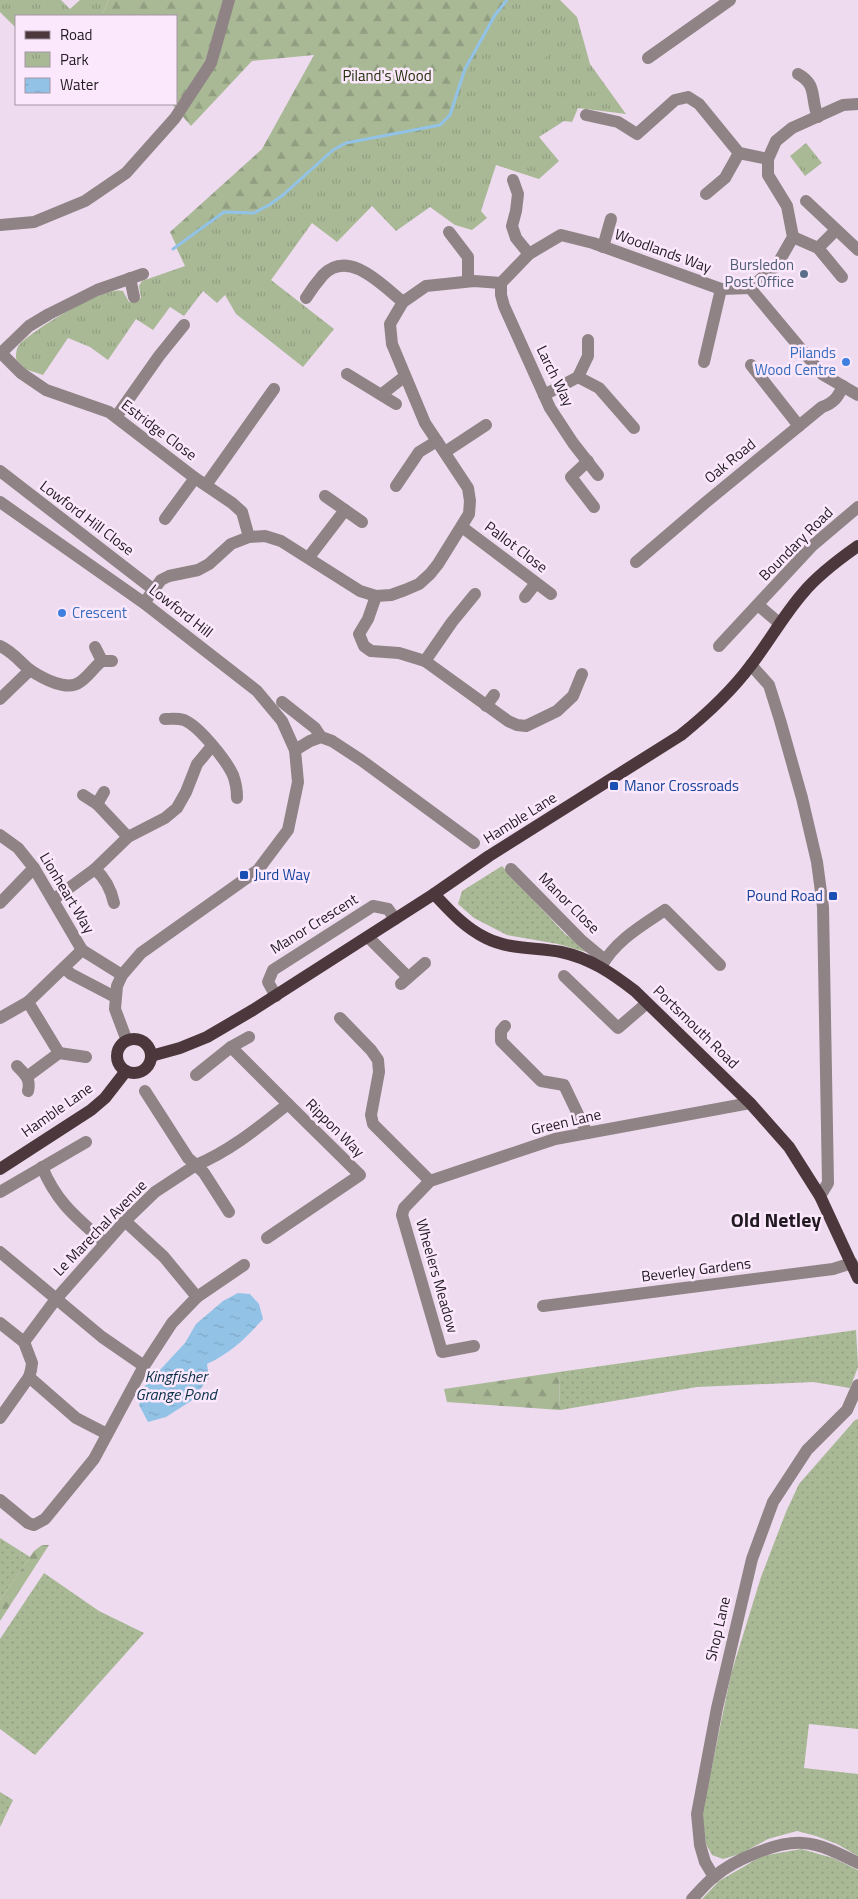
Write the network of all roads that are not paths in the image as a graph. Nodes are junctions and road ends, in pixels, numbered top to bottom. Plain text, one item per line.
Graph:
1 (229, 0) edge
2 (730, 0) edge
3 (648, 58) dead end
4 (798, 74) dead end
5 (858, 104) edge
6 (586, 115) dead end
7 (818, 117) junction
8 (739, 153) junction
9 (768, 159) junction
10 (514, 180) dead end
11 (706, 194) dead end
12 (806, 201) dead end
13 (612, 219) dead end
14 (0, 225) edge
15 (836, 230) junction
16 (449, 232) dead end
17 (793, 237) junction
18 (603, 247) junction
19 (818, 248) junction
20 (858, 250) edge
21 (529, 254) junction
22 (143, 274) dead end
23 (842, 277) dead end
24 (130, 278) junction
25 (468, 281) junction
26 (501, 283) junction
27 (750, 288) junction
28 (721, 289) junction
29 (134, 297) dead end
30 (306, 298) dead end
31 (403, 302) junction
32 (184, 325) dead end
33 (588, 340) dead end
34 (1, 353) edge
35 (704, 362) dead end
36 (751, 365) dead end
37 (347, 374) dead end
38 (404, 377) junction
39 (578, 377) junction
40 (843, 386) junction
41 (274, 389) dead end
42 (857, 393) edge
43 (382, 394) junction
44 (544, 395) junction
45 (396, 404) dead end
46 (116, 418) junction
47 (486, 425) dead end
48 (800, 426) junction
49 (634, 428) dead end
50 (437, 441) junction
51 (445, 452) junction
52 (588, 461) junction
53 (0, 471) edge
54 (598, 475) dead end
55 (201, 482) junction
56 (396, 486) dead end
57 (325, 496) dead end
58 (0, 502) edge
59 (594, 507) dead end
60 (858, 507) edge
61 (345, 510) junction
62 (165, 519) dead end
63 (362, 522) dead end
64 (462, 527) junction
65 (249, 537) junction
66 (858, 546) edge
67 (309, 557) junction
68 (636, 562) dead end
69 (536, 583) junction
70 (154, 590) junction
71 (475, 594) dead end
72 (551, 594) dead end
73 (376, 596) junction
74 (525, 597) dead end
75 (144, 602) junction
76 (758, 605) junction
77 (780, 623) junction
78 (0, 646) edge
79 (719, 646) dead end
80 (95, 647) dead end
81 (425, 660) junction
82 (751, 665) junction
83 (30, 670) junction
84 (582, 674) dead end
85 (494, 695) dead end
86 (0, 699) edge
87 (282, 702) dead end
88 (486, 706) junction
89 (173, 716) dead end
90 (321, 737) junction
91 (212, 746) junction
92 (295, 750) junction
93 (104, 792) dead end
94 (83, 795) dead end
95 (237, 798) dead end
96 (97, 804) junction
97 (0, 835) edge
98 (128, 837) junction
99 (469, 842) dead end
100 (34, 868) junction
101 (96, 869) junction
102 (511, 869) dead end
103 (115, 894) dead end
104 (434, 894) junction
105 (54, 899) junction
106 (0, 903) edge
107 (395, 920) junction
108 (368, 937) junction
109 (82, 950) junction
110 (720, 959) dead end
111 (425, 963) dead end
112 (603, 964) junction
113 (64, 968) junction
114 (122, 975) junction
115 (564, 976) dead end
116 (276, 996) junction
117 (115, 997) junction
118 (28, 1002) junction
119 (647, 1003) junction
120 (0, 1018) edge
121 (340, 1018) dead end
122 (505, 1026) dead end
123 (249, 1037) dead end
124 (127, 1041) junction
125 (231, 1047) junction
126 (59, 1053) junction
127 (151, 1056) junction
128 (86, 1057) dead end
129 (18, 1066) dead end
130 (126, 1071) junction
131 (196, 1075) dead end
132 (28, 1076) junction
133 (28, 1091) dead end
134 (145, 1091) dead end
135 (750, 1103) junction
136 (288, 1104) junction
137 (587, 1133) junction
138 (86, 1142) dead end
139 (196, 1165) junction
140 (42, 1167) junction
141 (0, 1169) edge
142 (430, 1182) junction
143 (0, 1192) edge
144 (820, 1196) junction
145 (404, 1208) joint
146 (230, 1212) dead end
147 (125, 1221) junction
148 (267, 1238) dead end
149 (105, 1243) junction
150 (0, 1252) edge
151 (852, 1263) junction
152 (244, 1265) dead end
153 (858, 1278) edge
154 (197, 1297) junction
155 (56, 1299) junction
156 (543, 1306) dead end
157 (0, 1323) edge
158 (24, 1342) junction
159 (474, 1346) dead end
160 (144, 1366) junction
161 (29, 1377) junction
162 (858, 1385) edge
163 (0, 1418) edge
164 (107, 1434) junction
165 (0, 1500) edge
166 (858, 1863) edge
167 (714, 1877) junction
168 (692, 1899) edge

1 - 14 street
2 - 3 street
4 - 7 street
5 - 7 street
6 - 8 street
7 - 9 street
8 - 9 street
8 - 11 street
9 - 17 street
10 - 21 street
12 - 15 street
13 - 18 street
15 - 19 street
15 - 20 street
16 - 25 street
17 - 19 street
17 - 27 street
18 - 21 street, Woodlands Way
18 - 28 street, Woodlands Way
19 - 23 street
21 - 26 street, Woodlands Way
22 - 24 street
24 - 29 street
24 - 34 street
25 - 26 street
25 - 31 street
26 - 44 street, Larch Way
27 - 28 street, Woodlands Way
27 - 40 street
28 - 35 street
30 - 31 street
31 - 38 street
32 - 46 street
33 - 39 street
34 - 46 street, Estridge Close
36 - 48 street
37 - 43 street
38 - 43 street
38 - 50 street
39 - 44 street
39 - 49 street
40 - 42 street
40 - 48 street, Oak Road
41 - 55 street
43 - 45 street
44 - 52 street, Larch Way
46 - 55 street, Estridge Close
47 - 51 street
48 - 68 street, Oak Road
50 - 51 street
50 - 56 street
51 - 64 street
52 - 54 street, Larch Way
52 - 59 street
53 - 70 street, Lowford Hill Close
55 - 62 street, Estridge Close
55 - 65 street, Estridge Close
57 - 61 street
58 - 75 street, Lowford Hill
60 - 76 street, Boundary Road
61 - 63 street
61 - 67 street
64 - 69 street, Pallot Close
64 - 73 street
65 - 67 street
65 - 70 street
66 - 77 main road, Hamble Lane
67 - 73 street
69 - 72 street, Pallot Close
69 - 74 street
70 - 75 street
71 - 81 street
73 - 81 street
75 - 92 street, Lowford Hill
76 - 77 street
76 - 79 street, Boundary Road
77 - 82 main road, Hamble Lane
78 - 83 street
80 - 83 street
81 - 88 street
82 - 104 main road, Hamble Lane
82 - 144 street
83 - 86 street
84 - 88 street
85 - 88 street
87 - 90 street
89 - 91 street
90 - 92 street
90 - 99 street
91 - 95 street
91 - 98 street
92 - 114 street
93 - 96 street
94 - 96 street
96 - 98 street
97 - 100 street, Lionheart Way
98 - 101 street
100 - 105 street, Lionheart Way
100 - 106 street
101 - 103 street
101 - 105 street
102 - 112 street, Manor Close
104 - 107 main road, Hamble Lane
104 - 112 main road, Portsmouth Road
105 - 109 street, Lionheart Way
107 - 108 main road, Hamble Lane
107 - 116 street, Manor Crescent
108 - 111 street
108 - 116 main road, Hamble Lane
109 - 113 street, Lionheart Way
109 - 114 street, Lionheart Way
110 - 112 street
112 - 119 main road, Portsmouth Road
113 - 117 street
113 - 118 street, Lionheart Way
114 - 117 street
115 - 119 street
116 - 127 main road, Hamble Lane
117 - 124 street
118 - 120 street, Lionheart Way
118 - 126 street
119 - 135 main road, Portsmouth Road
121 - 142 street
122 - 137 street
123 - 125 street
124 - 127 main road
124 - 130 main road
125 - 131 street
125 - 136 street, Rippon Way
126 - 128 street
126 - 132 street
127 - 130 main road
129 - 132 street
130 - 141 main road, Hamble Lane
132 - 133 street
134 - 139 street
135 - 137 street, Green Lane
135 - 144 main road, Portsmouth Road
136 - 139 street, Le Marechal Avenue
136 - 148 street, Rippon Way
137 - 142 street, Green Lane
138 - 140 street
139 - 146 street
139 - 147 street, Le Marechal Avenue
140 - 143 street
140 - 149 street
142 - 145 street, Green Lane
144 - 151 main road, Portsmouth Road
145 - 159 street, Wheelers Meadow
147 - 149 street, Le Marechal Avenue
147 - 154 street
149 - 155 street, Le Marechal Avenue
150 - 155 street, Le Marechal Avenue
151 - 153 main road, Portsmouth Road
151 - 156 street, Beverley Gardens
152 - 154 street
154 - 160 street
155 - 158 street, Le Marechal Avenue
155 - 160 street
157 - 158 street
158 - 161 street
160 - 164 street
161 - 163 street
161 - 164 street
162 - 167 street, Shop Lane
164 - 165 street
166 - 167 street
167 - 168 street

